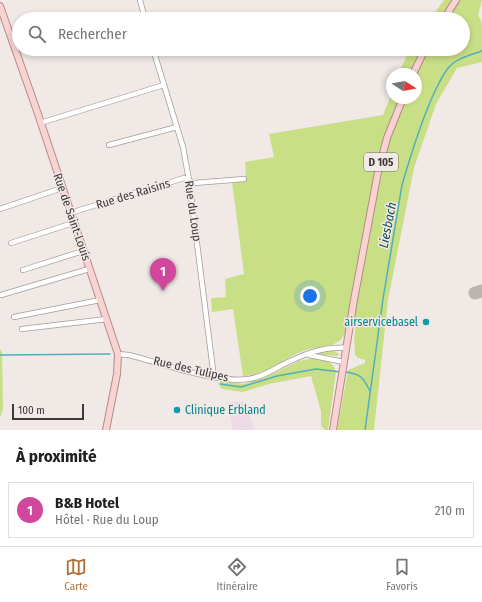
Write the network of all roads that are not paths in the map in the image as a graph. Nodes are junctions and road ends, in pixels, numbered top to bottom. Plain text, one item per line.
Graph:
1 (140, 0) edge
2 (456, 0) edge
3 (0, 6) edge
4 (143, 12) edge
5 (448, 12) edge
6 (12, 41) edge
7 (17, 56) edge
8 (155, 56) edge
9 (422, 56) edge
10 (416, 68) edge
11 (164, 85) junction
12 (401, 104) edge
13 (40, 123) junction
14 (177, 127) junction
15 (109, 145) dead end
16 (244, 179) dead end
17 (189, 180) junction
18 (62, 188) junction
19 (0, 209) edge
20 (70, 213) junction
21 (73, 223) junction
22 (11, 243) dead end
23 (83, 251) junction
24 (23, 270) dead end
25 (89, 270) junction
26 (1, 295) edge
27 (100, 300) junction
28 (14, 317) dead end
29 (107, 319) junction
30 (22, 329) dead end
31 (347, 348) junction
32 (118, 354) junction
33 (307, 354) junction
34 (344, 364) junction
35 (211, 376) junction
36 (106, 430) edge
37 (333, 430) edge

1 - 4 street
2 - 5 main road
3 - 6 main road, Rue de Saint-Louis
7 - 13 main road, Rue de Saint-Louis
8 - 11 street, Rue du Loup
9 - 10 main road
11 - 13 street
11 - 14 street, Rue du Loup
12 - 31 main road, D 105
13 - 18 main road, Rue de Saint-Louis
14 - 15 street
14 - 17 street, Rue du Loup
16 - 17 street, Rue des Raisins
17 - 20 street, Rue des Raisins
17 - 35 street, Rue du Loup
18 - 19 street
18 - 20 main road, Rue de Saint-Louis
20 - 21 main road, Rue de Saint-Louis
21 - 22 street
21 - 23 main road, Rue de Saint-Louis
23 - 24 street
23 - 25 main road, Rue de Saint-Louis
25 - 26 street
25 - 27 main road, Rue de Saint-Louis
27 - 28 street
27 - 29 main road, Rue de Saint-Louis
29 - 30 street
29 - 32 main road, Rue de Saint-Louis
31 - 33 street, Rue des Tulipes
31 - 34 main road, D 105
32 - 35 street, Rue des Tulipes
32 - 36 main road, Rue de Saint-Louis
33 - 34 street
33 - 35 street, Rue des Tulipes
34 - 37 main road, D 105

